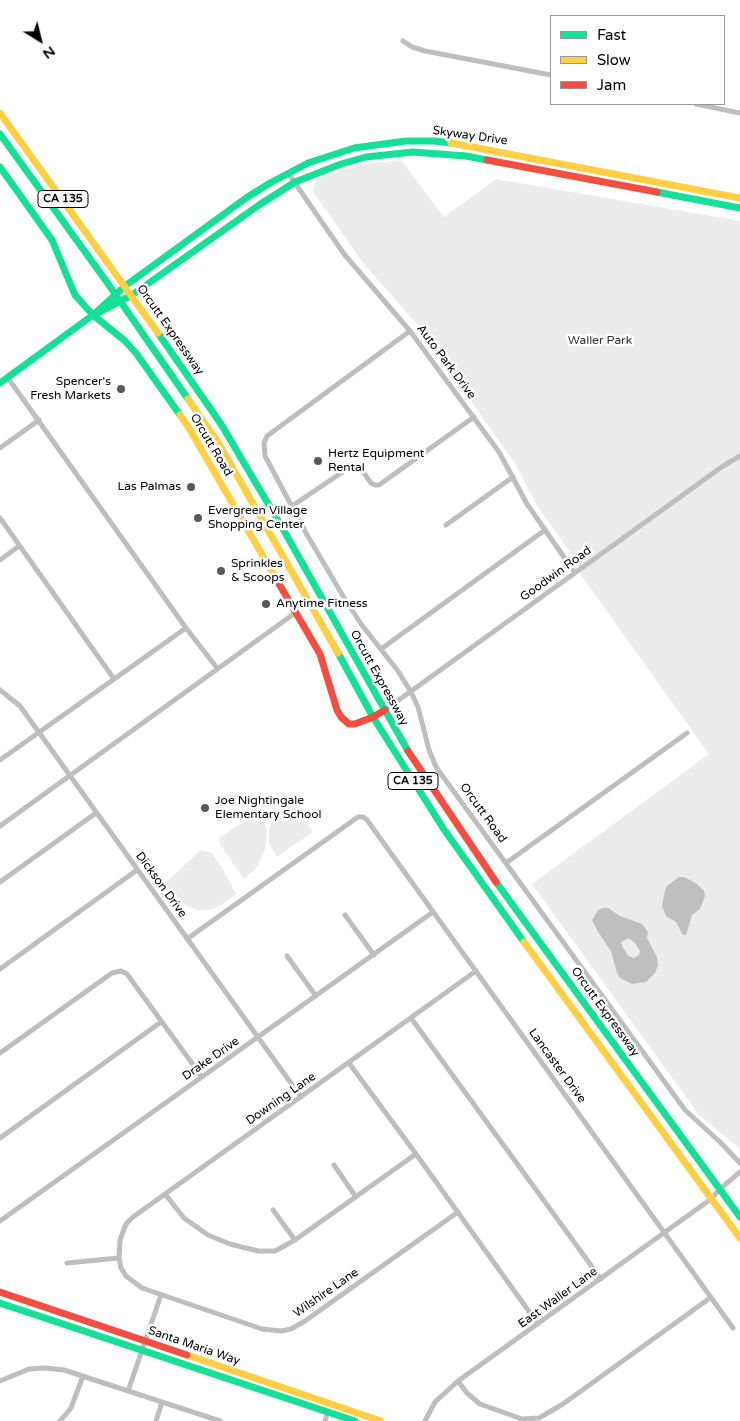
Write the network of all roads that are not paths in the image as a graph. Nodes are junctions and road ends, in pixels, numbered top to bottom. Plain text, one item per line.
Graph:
1 (403, 41) dead end
2 (550, 75) edge
3 (702, 105) edge
4 (740, 112) edge
5 (0, 113) edge
6 (0, 134) edge
7 (0, 167) edge
8 (288, 173) junction
9 (295, 182) junction
10 (740, 198) edge
11 (740, 208) edge
12 (125, 286) junction
13 (115, 294) junction
14 (132, 295) junction
15 (121, 302) junction
16 (93, 315) junction
17 (410, 331) junction
18 (8, 378) junction
19 (0, 384) edge
20 (474, 416) junction
21 (39, 420) junction
22 (0, 448) edge
23 (740, 456) edge
24 (513, 477) junction
25 (292, 506) junction
26 (0, 518) edge
27 (446, 525) dead end
28 (545, 530) junction
29 (20, 546) junction
30 (0, 560) edge
31 (575, 573) junction
32 (295, 613) junction
33 (186, 628) junction
34 (381, 649) junction
35 (218, 668) junction
36 (114, 679) junction
37 (0, 690) edge
38 (411, 692) junction
39 (385, 710) junction
40 (373, 717) junction
41 (39, 733) junction
42 (687, 733) dead end
43 (0, 760) edge
44 (70, 776) junction
45 (96, 813) junction
46 (0, 826) edge
47 (506, 863) junction
48 (137, 870) junction
49 (0, 882) edge
50 (433, 912) junction
51 (345, 915) dead end
52 (187, 939) junction
53 (374, 954) junction
54 (287, 956) dead end
55 (0, 969) edge
56 (476, 971) junction
57 (316, 996) junction
58 (411, 1018) junction
59 (161, 1022) junction
60 (258, 1037) junction
61 (0, 1053) edge
62 (349, 1063) junction
63 (202, 1078) junction
64 (301, 1097) junction
65 (0, 1138) edge
66 (416, 1154) junction
67 (740, 1164) edge
68 (334, 1165) dead end
69 (740, 1172) edge
70 (720, 1189) junction
71 (165, 1194) junction
72 (356, 1197) junction
73 (711, 1199) junction
74 (273, 1210) dead end
75 (458, 1212) junction
76 (740, 1217) edge
77 (0, 1221) edge
78 (665, 1233) junction
79 (740, 1238) edge
80 (295, 1240) junction
81 (119, 1258) junction
82 (67, 1264) dead end
83 (601, 1279) junction
84 (0, 1292) edge
85 (161, 1294) junction
86 (710, 1298) junction
87 (0, 1303) edge
88 (538, 1324) junction
89 (733, 1328) dead end
90 (145, 1341) junction
91 (142, 1351) junction
92 (83, 1376) junction
93 (0, 1381) edge
94 (458, 1381) junction
95 (128, 1391) junction
96 (162, 1402) junction
97 (328, 1412) junction
98 (60, 1421) edge
99 (156, 1421) edge
100 (220, 1421) edge
101 (325, 1421) edge
102 (355, 1421) edge
103 (381, 1421) edge
104 (425, 1421) edge

1 - 2 street
3 - 4 street
5 - 12 main road, Orcutt Expressway / CA 135
6 - 13 main road, Orcutt Expressway / CA 135
7 - 16 main road, Orcutt Road
8 - 9 street, Auto Park Drive
8 - 10 main road, Skyway Drive
8 - 12 main road, Skyway Drive
9 - 11 main road, Skyway Drive
9 - 14 main road, Skyway Drive
9 - 17 street, Auto Park Drive
12 - 13 main road, Skyway Drive
12 - 14 main road, Orcutt Expressway / CA 135
13 - 15 main road, Orcutt Expressway / CA 135
13 - 16 main road, Skyway Drive
14 - 15 main road, Skyway Drive
14 - 39 main road, Orcutt Expressway / CA 135
15 - 16 main road, Skyway Drive
15 - 40 main road, Orcutt Expressway / CA 135
16 - 18 main road
16 - 32 main road, Orcutt Road
17 - 20 street, Auto Park Drive
17 - 25 street, Orcutt Road
18 - 19 main road
18 - 21 street
20 - 24 street, Auto Park Drive
20 - 25 street
21 - 22 street
21 - 33 street
23 - 31 street, Goodwin Road
24 - 27 street
24 - 28 street, Auto Park Drive
25 - 34 street, Orcutt Road
26 - 29 street
28 - 31 street, Auto Park Drive
28 - 34 street
29 - 30 street
29 - 36 street
31 - 38 street, Goodwin Road
32 - 35 street
32 - 40 main road, Orcutt Road
33 - 35 street
33 - 36 street
34 - 38 street, Orcutt Road
35 - 44 street
36 - 41 street
37 - 41 street, Dickson Drive
38 - 39 street, Goodwin Road
38 - 47 street, Orcutt Road
39 - 40 main road, Orcutt Road
39 - 70 main road, Orcutt Expressway / CA 135
40 - 73 main road, Orcutt Expressway / CA 135
41 - 43 street
41 - 44 street, Dickson Drive
42 - 47 street
44 - 45 street, Dickson Drive
44 - 46 street
45 - 48 street, Dickson Drive
45 - 49 street
47 - 67 street, Orcutt Road
48 - 52 street, Dickson Drive
48 - 55 street
50 - 52 street, Lancaster Drive
50 - 53 street, Drake Drive
50 - 56 street, Lancaster Drive
51 - 53 street
52 - 60 street, Dickson Drive
53 - 57 street, Drake Drive
54 - 57 street
56 - 58 street, Downing Lane
56 - 78 street, Lancaster Drive
57 - 60 street, Drake Drive
58 - 62 street, Downing Lane
58 - 83 street
59 - 61 street
59 - 63 street
59 - 65 street
60 - 63 street, Drake Drive
60 - 64 street, Dickson Drive
62 - 64 street, Downing Lane
62 - 66 street
63 - 77 street, Drake Drive
64 - 71 street, Downing Lane
66 - 72 street
66 - 75 street
68 - 72 street
69 - 70 street, East Waller Lane
70 - 73 street, East Waller Lane
70 - 76 main road, Orcutt Expressway / CA 135
71 - 80 street
71 - 81 street, Downing Lane
72 - 80 street
73 - 78 street, East Waller Lane
73 - 79 main road, Orcutt Expressway / CA 135
74 - 80 street
75 - 85 street, Wilshire Lane
75 - 88 street
78 - 83 street, East Waller Lane
78 - 86 street, Lancaster Drive
81 - 82 street
81 - 85 street, Wilshire Lane
83 - 88 street, East Waller Lane
84 - 90 main road, Santa Maria Way
85 - 90 street
86 - 89 street, Lancaster Drive
86 - 94 street
87 - 91 main road, Santa Maria Way
88 - 94 street, East Waller Lane
90 - 91 street
90 - 103 main road, Santa Maria Way
91 - 95 street
91 - 97 main road, Santa Maria Way
92 - 93 street
92 - 95 street
92 - 98 street
94 - 104 street, East Waller Lane
95 - 96 street
96 - 99 street
96 - 100 street
97 - 101 street
97 - 102 main road, Santa Maria Way

